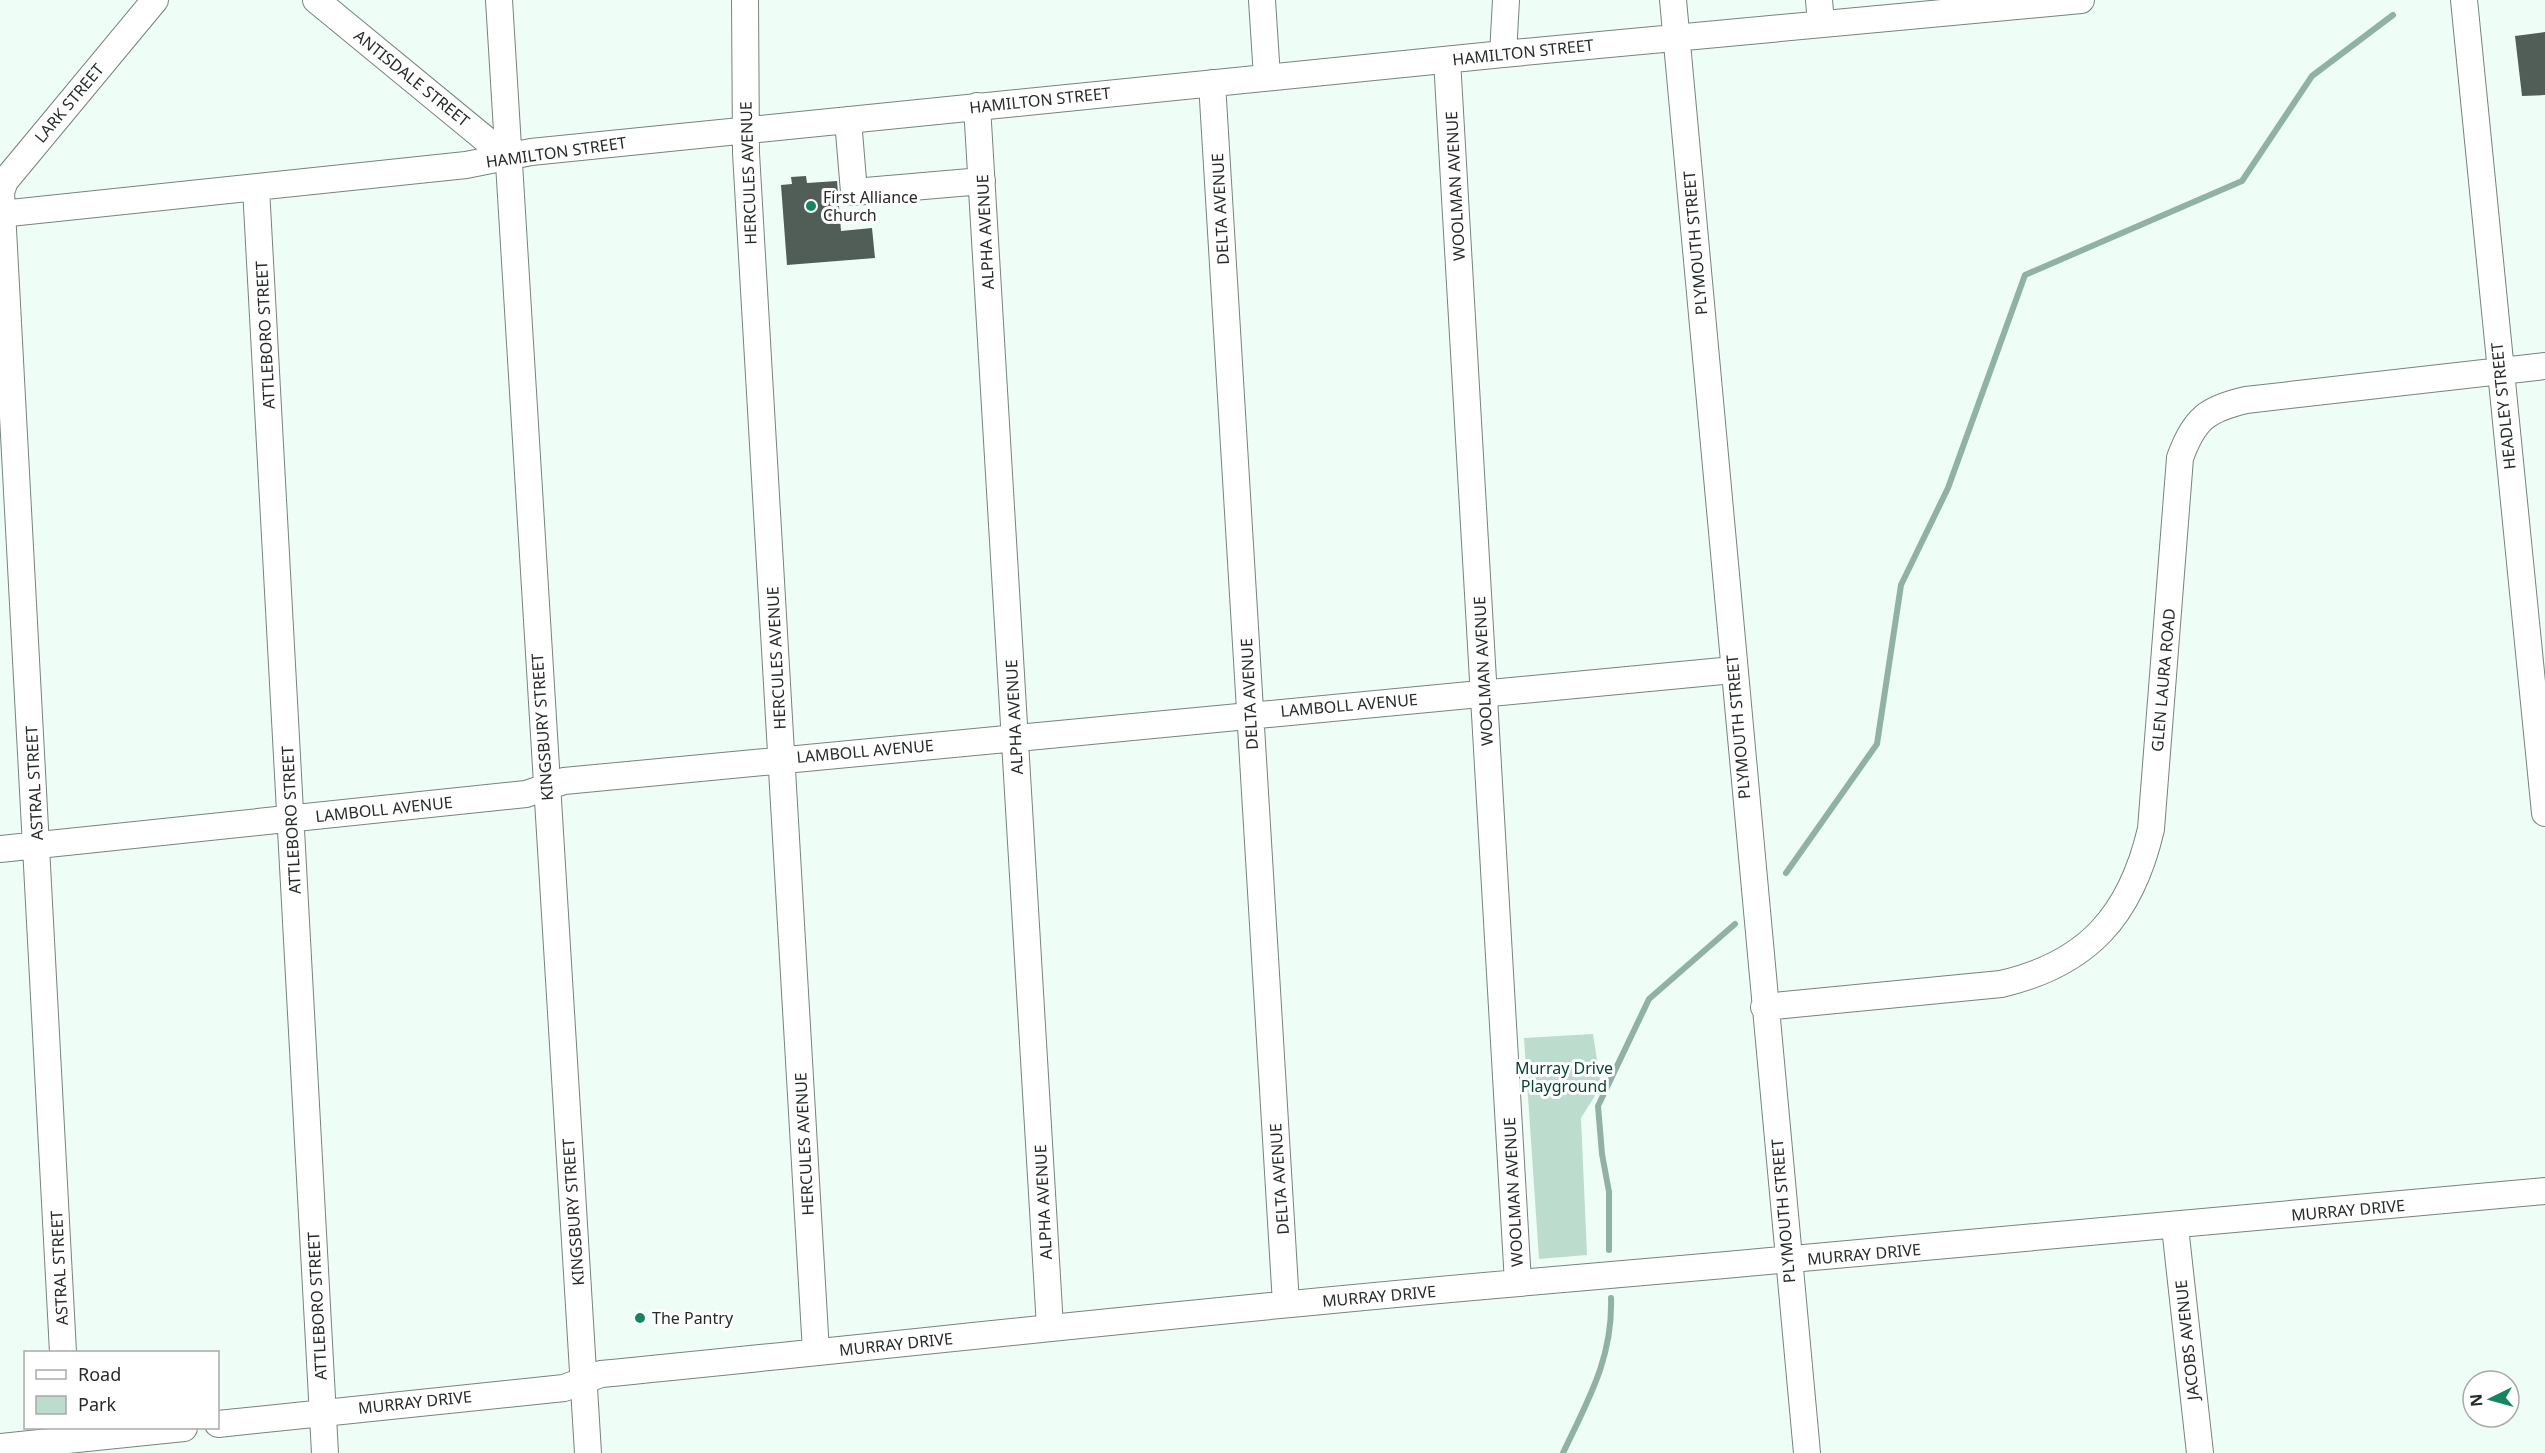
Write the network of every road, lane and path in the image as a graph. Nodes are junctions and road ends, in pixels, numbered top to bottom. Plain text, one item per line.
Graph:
1 (155, 0) edge
2 (316, 0) edge
3 (499, 0) edge
4 (745, 0) edge
5 (1262, 0) edge
6 (1506, 0) edge
7 (1673, 0) edge
8 (2081, 0) edge
9 (2464, 0) edge
10 (1820, 12) edge
11 (1676, 37) junction
12 (1503, 54) junction
13 (1447, 60) junction
14 (1267, 77) junction
15 (1212, 83) junction
16 (977, 106) junction
17 (848, 120) junction
18 (746, 130) junction
19 (507, 157) junction
20 (982, 181) junction
21 (256, 188) junction
22 (1, 214) edge
23 (2545, 366) edge
24 (2500, 370) junction
25 (1733, 670) junction
26 (1484, 693) junction
27 (1250, 714) junction
28 (1015, 736) junction
29 (782, 758) junction
30 (2543, 783) edge
31 (546, 788) junction
32 (2545, 813) edge
33 (291, 818) junction
34 (38, 845) junction
35 (0, 849) edge
36 (1764, 1007) junction
37 (2545, 1191) edge
38 (2175, 1227) junction
39 (1788, 1261) junction
40 (1518, 1283) junction
41 (1286, 1304) junction
42 (1050, 1327) junction
43 (63, 1351) edge
44 (816, 1352) junction
45 (583, 1382) junction
46 (322, 1412) junction
47 (219, 1424) edge
48 (175, 1429) edge
49 (67, 1441) edge
50 (0, 1447) edge
51 (325, 1453) edge
52 (588, 1453) edge
53 (1807, 1453) edge
54 (2200, 1453) edge

1 - 22 street, LARK STREET
2 - 19 street, ANTISDALE STREET
3 - 19 street, KINGSBURY STREET
4 - 18 street, HERCULES AVENUE
5 - 14 street
6 - 12 street
7 - 11 street, PLYMOUTH STREET
8 - 10 street, HAMILTON STREET
9 - 24 street, HEADLEY STREET
10 - 11 street, HAMILTON STREET
11 - 12 street, HAMILTON STREET
11 - 25 street, PLYMOUTH STREET
12 - 13 street, HAMILTON STREET
13 - 14 street, HAMILTON STREET
13 - 26 street, WOOLMAN AVENUE
14 - 15 street, HAMILTON STREET
15 - 16 street, HAMILTON STREET
15 - 27 street, DELTA AVENUE
16 - 17 street, HAMILTON STREET
16 - 20 street, ALPHA AVENUE
17 - 18 street, HAMILTON STREET
17 - 20 street
18 - 19 street, HAMILTON STREET
18 - 29 street, HERCULES AVENUE
19 - 21 street, HAMILTON STREET
19 - 31 street, KINGSBURY STREET
20 - 28 street, ALPHA AVENUE
21 - 22 street, HAMILTON STREET
21 - 33 street, ATTLEBORO STREET
22 - 34 street, ASTRAL STREET
23 - 24 street, GLEN LAURA ROAD
24 - 30 street, HEADLEY STREET
24 - 36 street, GLEN LAURA ROAD
25 - 26 street, LAMBOLL AVENUE
25 - 36 street, PLYMOUTH STREET
26 - 27 street, LAMBOLL AVENUE
26 - 40 street, WOOLMAN AVENUE
27 - 28 street, LAMBOLL AVENUE
27 - 41 street, DELTA AVENUE
28 - 29 street, LAMBOLL AVENUE
28 - 42 street, ALPHA AVENUE
29 - 31 street, LAMBOLL AVENUE
29 - 44 street, HERCULES AVENUE
30 - 32 street, HEADLEY STREET
31 - 33 street, LAMBOLL AVENUE
31 - 45 street, KINGSBURY STREET
33 - 34 street, LAMBOLL AVENUE
33 - 46 street, ATTLEBORO STREET
34 - 35 street, LAMBOLL AVENUE
34 - 43 street, ASTRAL STREET
36 - 39 street, PLYMOUTH STREET
37 - 38 street, MURRAY DRIVE
38 - 39 street, MURRAY DRIVE
38 - 54 street, JACOBS AVENUE
39 - 40 street, MURRAY DRIVE
39 - 53 street, PLYMOUTH STREET
40 - 41 street, MURRAY DRIVE
41 - 42 street, MURRAY DRIVE
42 - 44 street, MURRAY DRIVE
44 - 45 street, MURRAY DRIVE
45 - 46 street, MURRAY DRIVE
45 - 52 street, KINGSBURY STREET
46 - 47 street, MURRAY DRIVE
46 - 51 street, ATTLEBORO STREET
48 - 49 street
49 - 50 street

